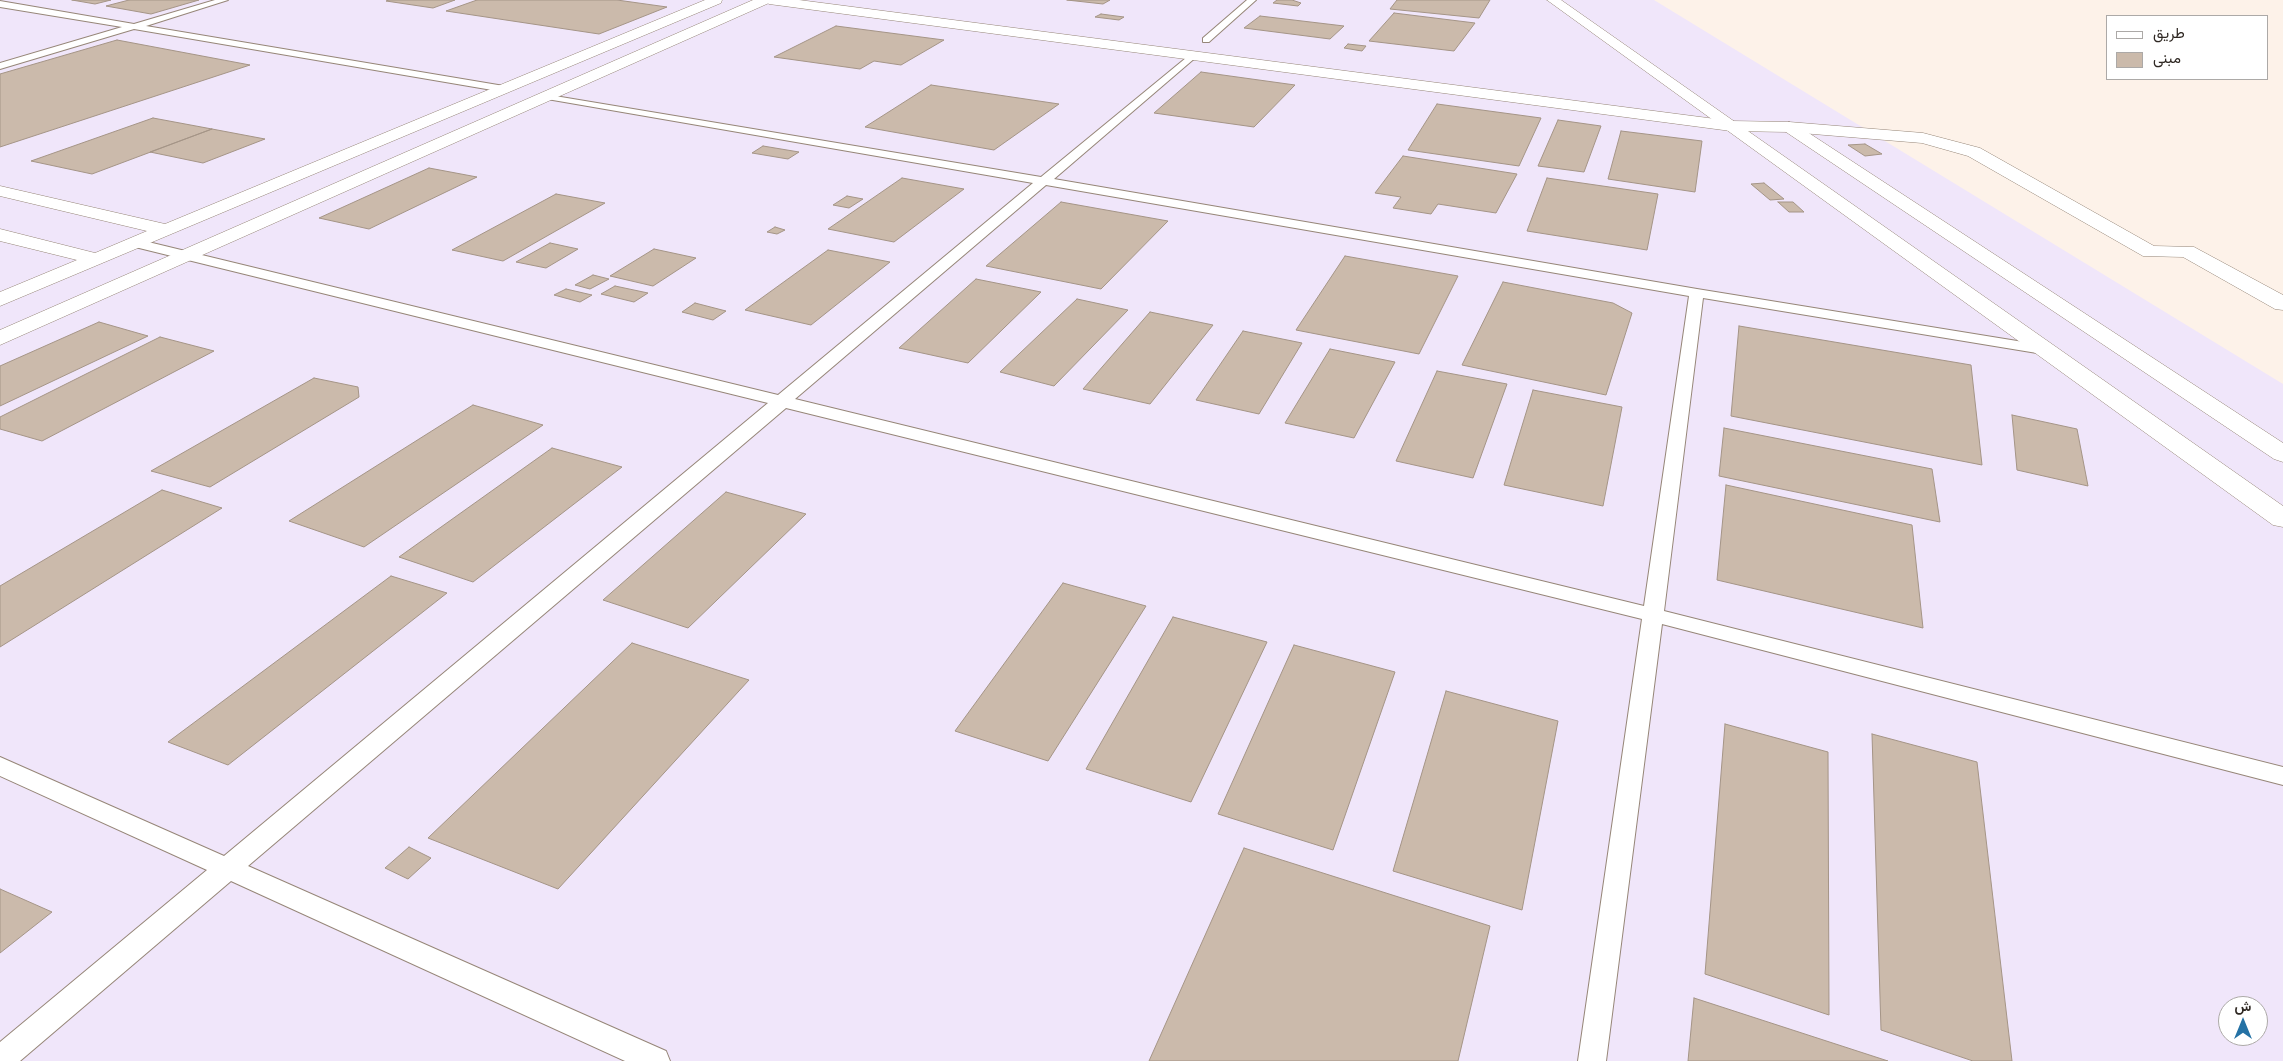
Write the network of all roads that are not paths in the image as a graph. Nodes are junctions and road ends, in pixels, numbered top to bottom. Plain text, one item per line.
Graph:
1 (224, 0) edge
2 (716, 0) edge
3 (764, 0) edge
4 (769, 0) edge
5 (1252, 0) edge
6 (1553, 0) edge
7 (0, 4) edge
8 (135, 26) junction
9 (1225, 42) dead end
10 (1198, 44) junction
11 (0, 66) edge
12 (504, 88) junction
13 (548, 96) junction
14 (1672, 101) dead end
15 (1702, 105) junction
16 (1731, 126) junction
17 (1789, 127) junction
18 (1044, 181) junction
19 (0, 191) edge
20 (166, 230) junction
21 (0, 235) edge
22 (136, 243) junction
23 (187, 255) junction
24 (96, 259) junction
25 (1697, 292) junction
26 (0, 300) edge
27 (2283, 304) edge
28 (0, 338) edge
29 (2044, 349) junction
30 (782, 401) junction
31 (2283, 454) edge
32 (2283, 519) edge
33 (1652, 615) junction
34 (0, 766) edge
35 (2283, 776) edge
36 (228, 868) junction
37 (0, 1060) edge
38 (656, 1061) edge
39 (1592, 1061) edge

1 - 8 lane
2 - 12 street
3 - 13 street
4 - 10 street
5 - 10 lane
6 - 15 street
7 - 8 lane
8 - 11 lane
8 - 12 lane
9 - 10 street
10 - 16 street
10 - 18 lane
12 - 20 street
13 - 18 lane
13 - 23 street
14 - 15 street
15 - 16 street
15 - 17 street
16 - 17 street
16 - 29 street
17 - 27 street
17 - 31 street
18 - 25 lane
18 - 30 lane
19 - 20 street
20 - 22 street
21 - 24 street
22 - 23 lane
22 - 24 street
23 - 28 street
23 - 30 lane
24 - 26 street
25 - 29 lane
25 - 33 lane
29 - 32 street
30 - 33 lane
30 - 36 lane
33 - 35 lane
33 - 39 lane
34 - 36 lane
36 - 37 lane
36 - 38 lane

